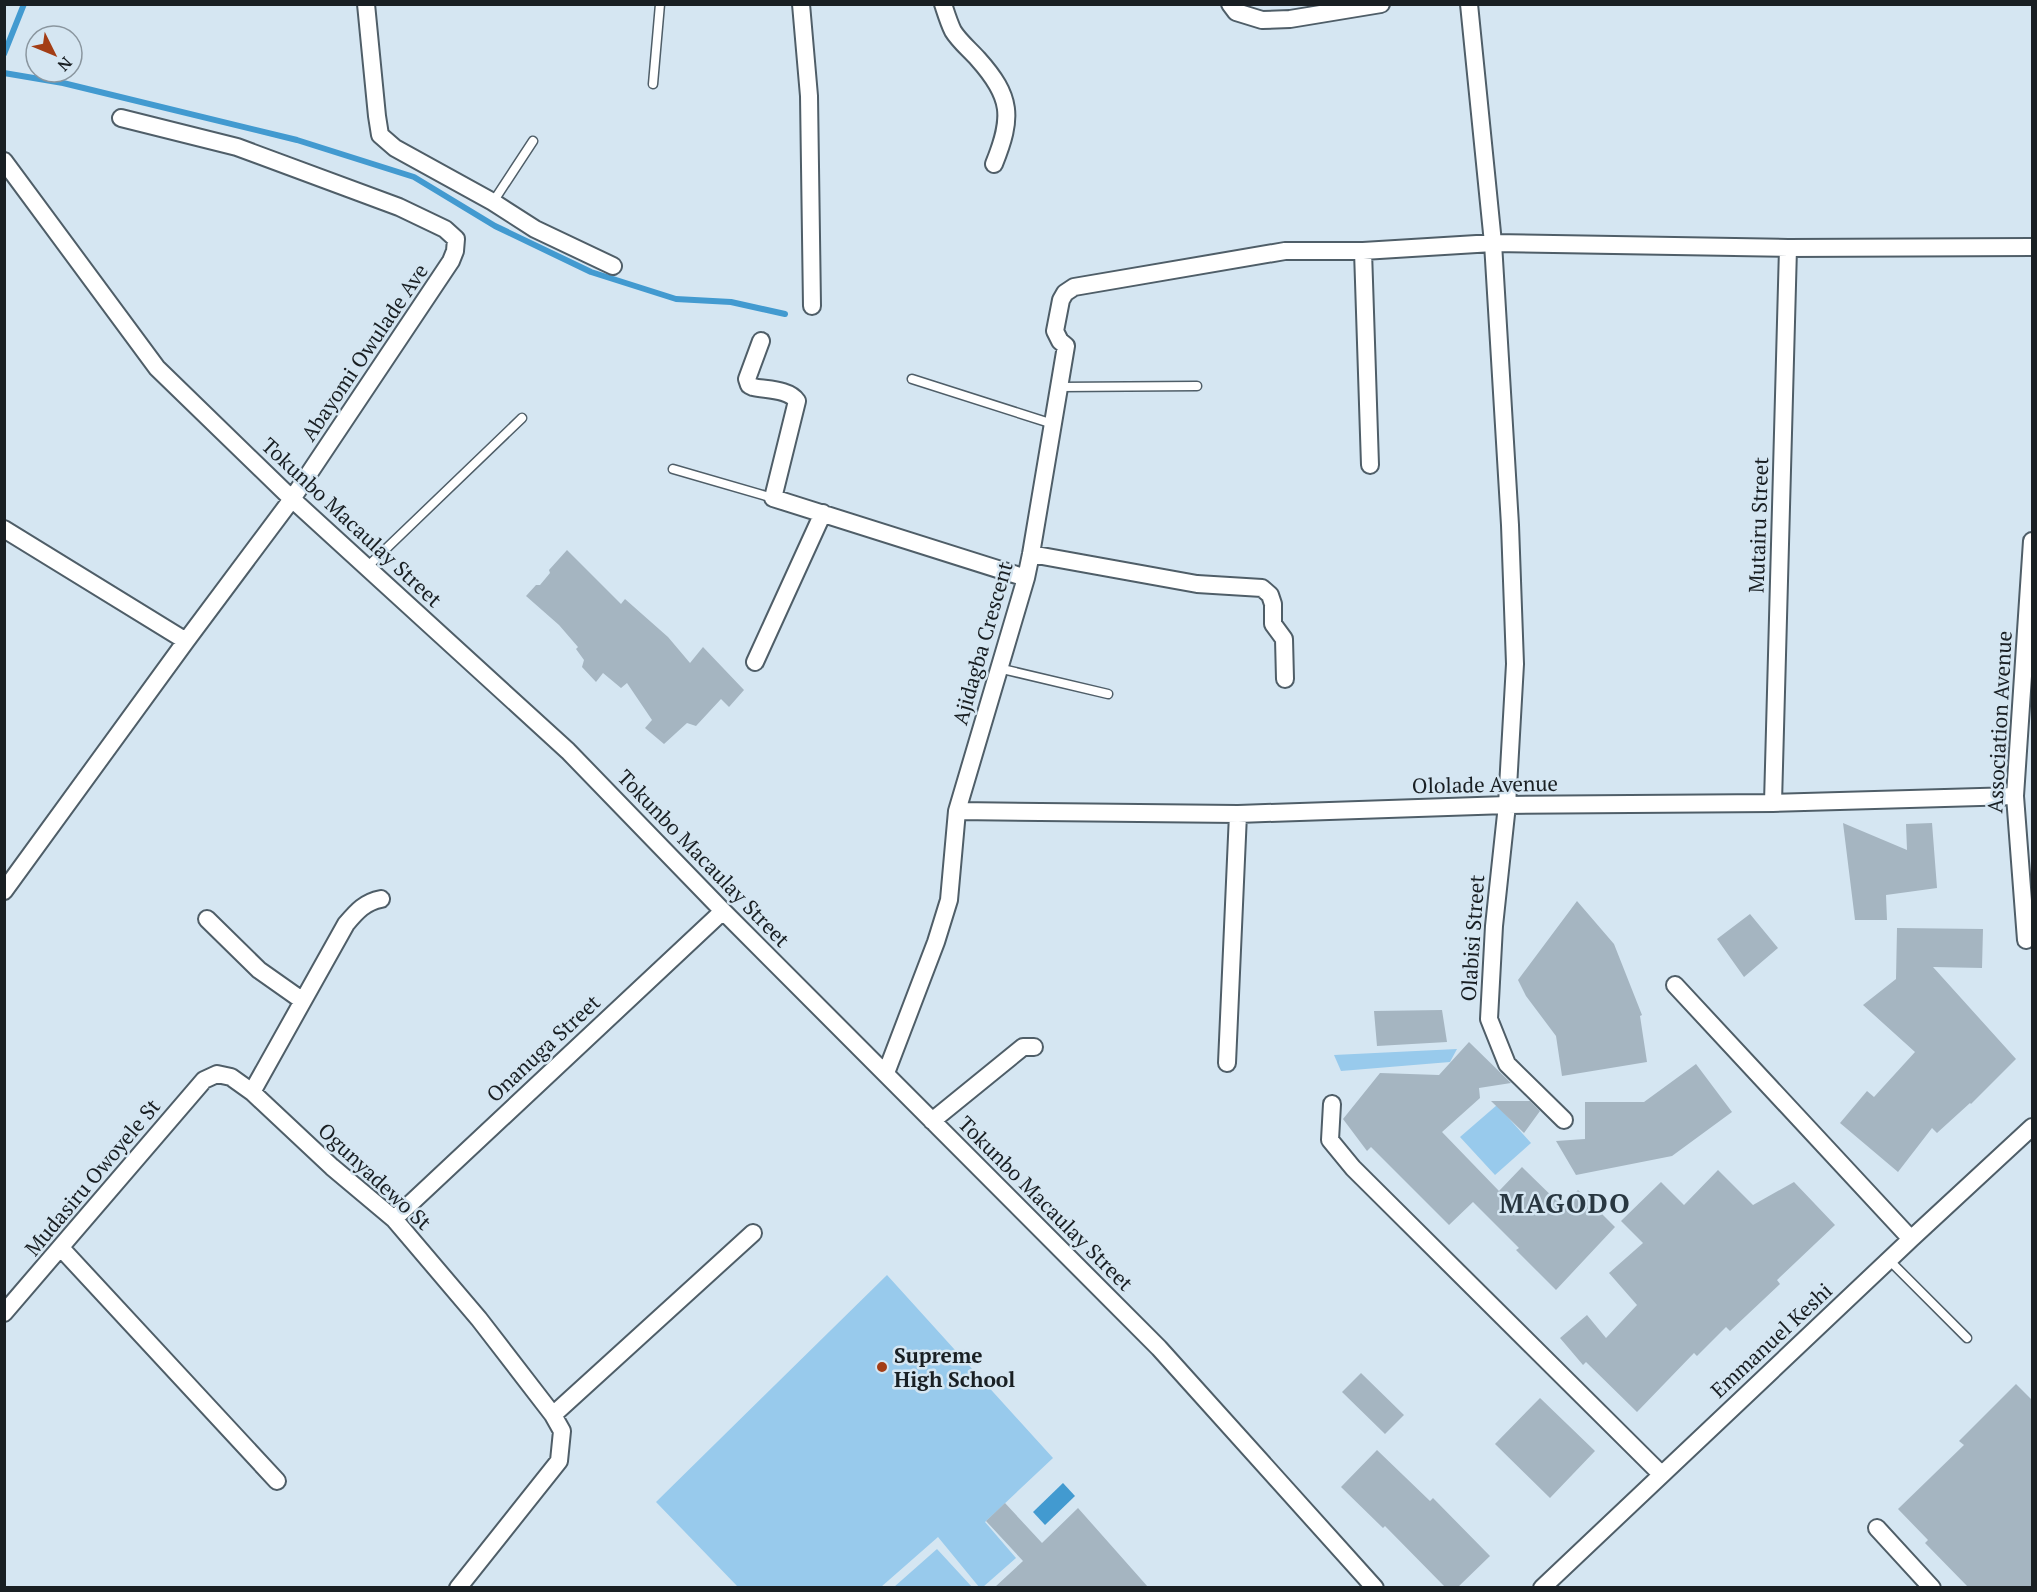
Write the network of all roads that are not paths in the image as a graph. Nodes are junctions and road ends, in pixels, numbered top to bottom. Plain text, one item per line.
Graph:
1 (366, 4) edge
2 (660, 4) edge
3 (801, 4) edge
4 (943, 4) edge
5 (1230, 4) edge
6 (1381, 4) edge
7 (1469, 4) edge
8 (653, 84) dead end
9 (121, 118) dead end
10 (533, 141) dead end
11 (4, 161) edge
12 (994, 164) dead end
13 (494, 202) junction
14 (1493, 243) junction
15 (2032, 247) edge
16 (1788, 248) junction
17 (1363, 251) junction
18 (613, 266) dead end
19 (812, 306) dead end
20 (761, 341) dead end
21 (912, 380) dead end
22 (1197, 386) dead end
23 (1059, 387) junction
24 (522, 418) dead end
25 (1053, 424) junction
26 (1370, 465) dead end
27 (673, 469) dead end
28 (773, 498) junction
29 (292, 499) junction
30 (823, 513) junction
31 (4, 529) edge
32 (2032, 541) edge
33 (1031, 554) junction
34 (366, 568) junction
35 (1026, 578) junction
36 (186, 641) junction
37 (755, 662) dead end
38 (998, 668) junction
39 (1285, 679) dead end
40 (1108, 694) dead end
41 (2014, 796) junction
42 (1773, 803) junction
43 (1507, 805) junction
44 (957, 811) junction
45 (1238, 814) junction
46 (4, 891) edge
47 (381, 899) dead end
48 (723, 911) junction
49 (207, 919) dead end
50 (2026, 940) dead end
51 (1675, 985) dead end
52 (303, 1001) junction
53 (1034, 1047) dead end
54 (1227, 1063) dead end
55 (886, 1073) junction
56 (252, 1092) junction
57 (189, 1097) joint
58 (1332, 1104) dead end
59 (1564, 1120) dead end
60 (932, 1121) junction
61 (2032, 1127) edge
62 (394, 1219) junction
63 (753, 1233) dead end
64 (1911, 1239) junction
65 (61, 1248) junction
66 (1889, 1260) junction
67 (4, 1313) edge
68 (1967, 1338) dead end
69 (554, 1415) junction
70 (1661, 1474) junction
71 (277, 1481) dead end
72 (1876, 1528) dead end
73 (458, 1587) edge
74 (1375, 1587) edge
75 (1542, 1587) edge
76 (1932, 1587) edge

1 - 13 street
2 - 8 lane
3 - 19 street
4 - 12 street
5 - 6 street
7 - 14 street, Olabisi Street
9 - 29 street, Abayomi Owulade Ave
10 - 13 lane
11 - 29 street, Tokunbo Macaulay Street
13 - 18 street
14 - 16 street
14 - 17 street
14 - 43 street, Olabisi Street
15 - 16 street
16 - 42 street, Mutairu Street
17 - 23 street, Ajidagba Crescent
17 - 26 street
20 - 28 street
21 - 25 lane
22 - 23 lane
23 - 25 street, Ajidagba Crescent
24 - 34 lane
25 - 33 street, Ajidagba Crescent
27 - 28 lane
28 - 30 street
29 - 34 street, Tokunbo Macaulay Street
29 - 36 street, Abayomi Owulade Ave
30 - 35 street
30 - 37 street
31 - 36 street
32 - 41 street, Association Avenue
33 - 35 street, Ajidagba Crescent
33 - 39 street
34 - 48 street, Tokunbo Macaulay Street
35 - 38 street, Ajidagba Crescent
36 - 46 street, Abayomi Owulade Ave
38 - 40 lane
38 - 44 street, Ajidagba Crescent
41 - 42 street, Ololade Avenue
41 - 50 street, Association Avenue
42 - 43 street, Ololade Avenue
43 - 45 street, Ololade Avenue
43 - 59 street, Olabisi Street
44 - 45 street, Ololade Avenue
44 - 55 street, Ajidagba Crescent
45 - 54 street
47 - 52 street
48 - 55 street, Tokunbo Macaulay Street
48 - 62 street, Onanuga Street
49 - 52 street
51 - 64 street
52 - 56 street
53 - 60 street
55 - 60 street, Tokunbo Macaulay Street
56 - 57 street, Ogunyadewo St
56 - 62 street, Ogunyadewo St
57 - 65 street, Mudasiru Owoyele St
58 - 70 street
60 - 74 street, Tokunbo Macaulay Street
61 - 64 street, Emmanuel Keshi
62 - 69 street, Ogunyadewo St
63 - 69 street
64 - 66 street, Emmanuel Keshi
65 - 67 street, Mudasiru Owoyele St
65 - 71 street
66 - 68 lane
66 - 70 street, Emmanuel Keshi
69 - 73 street
70 - 75 street, Emmanuel Keshi
72 - 76 street

